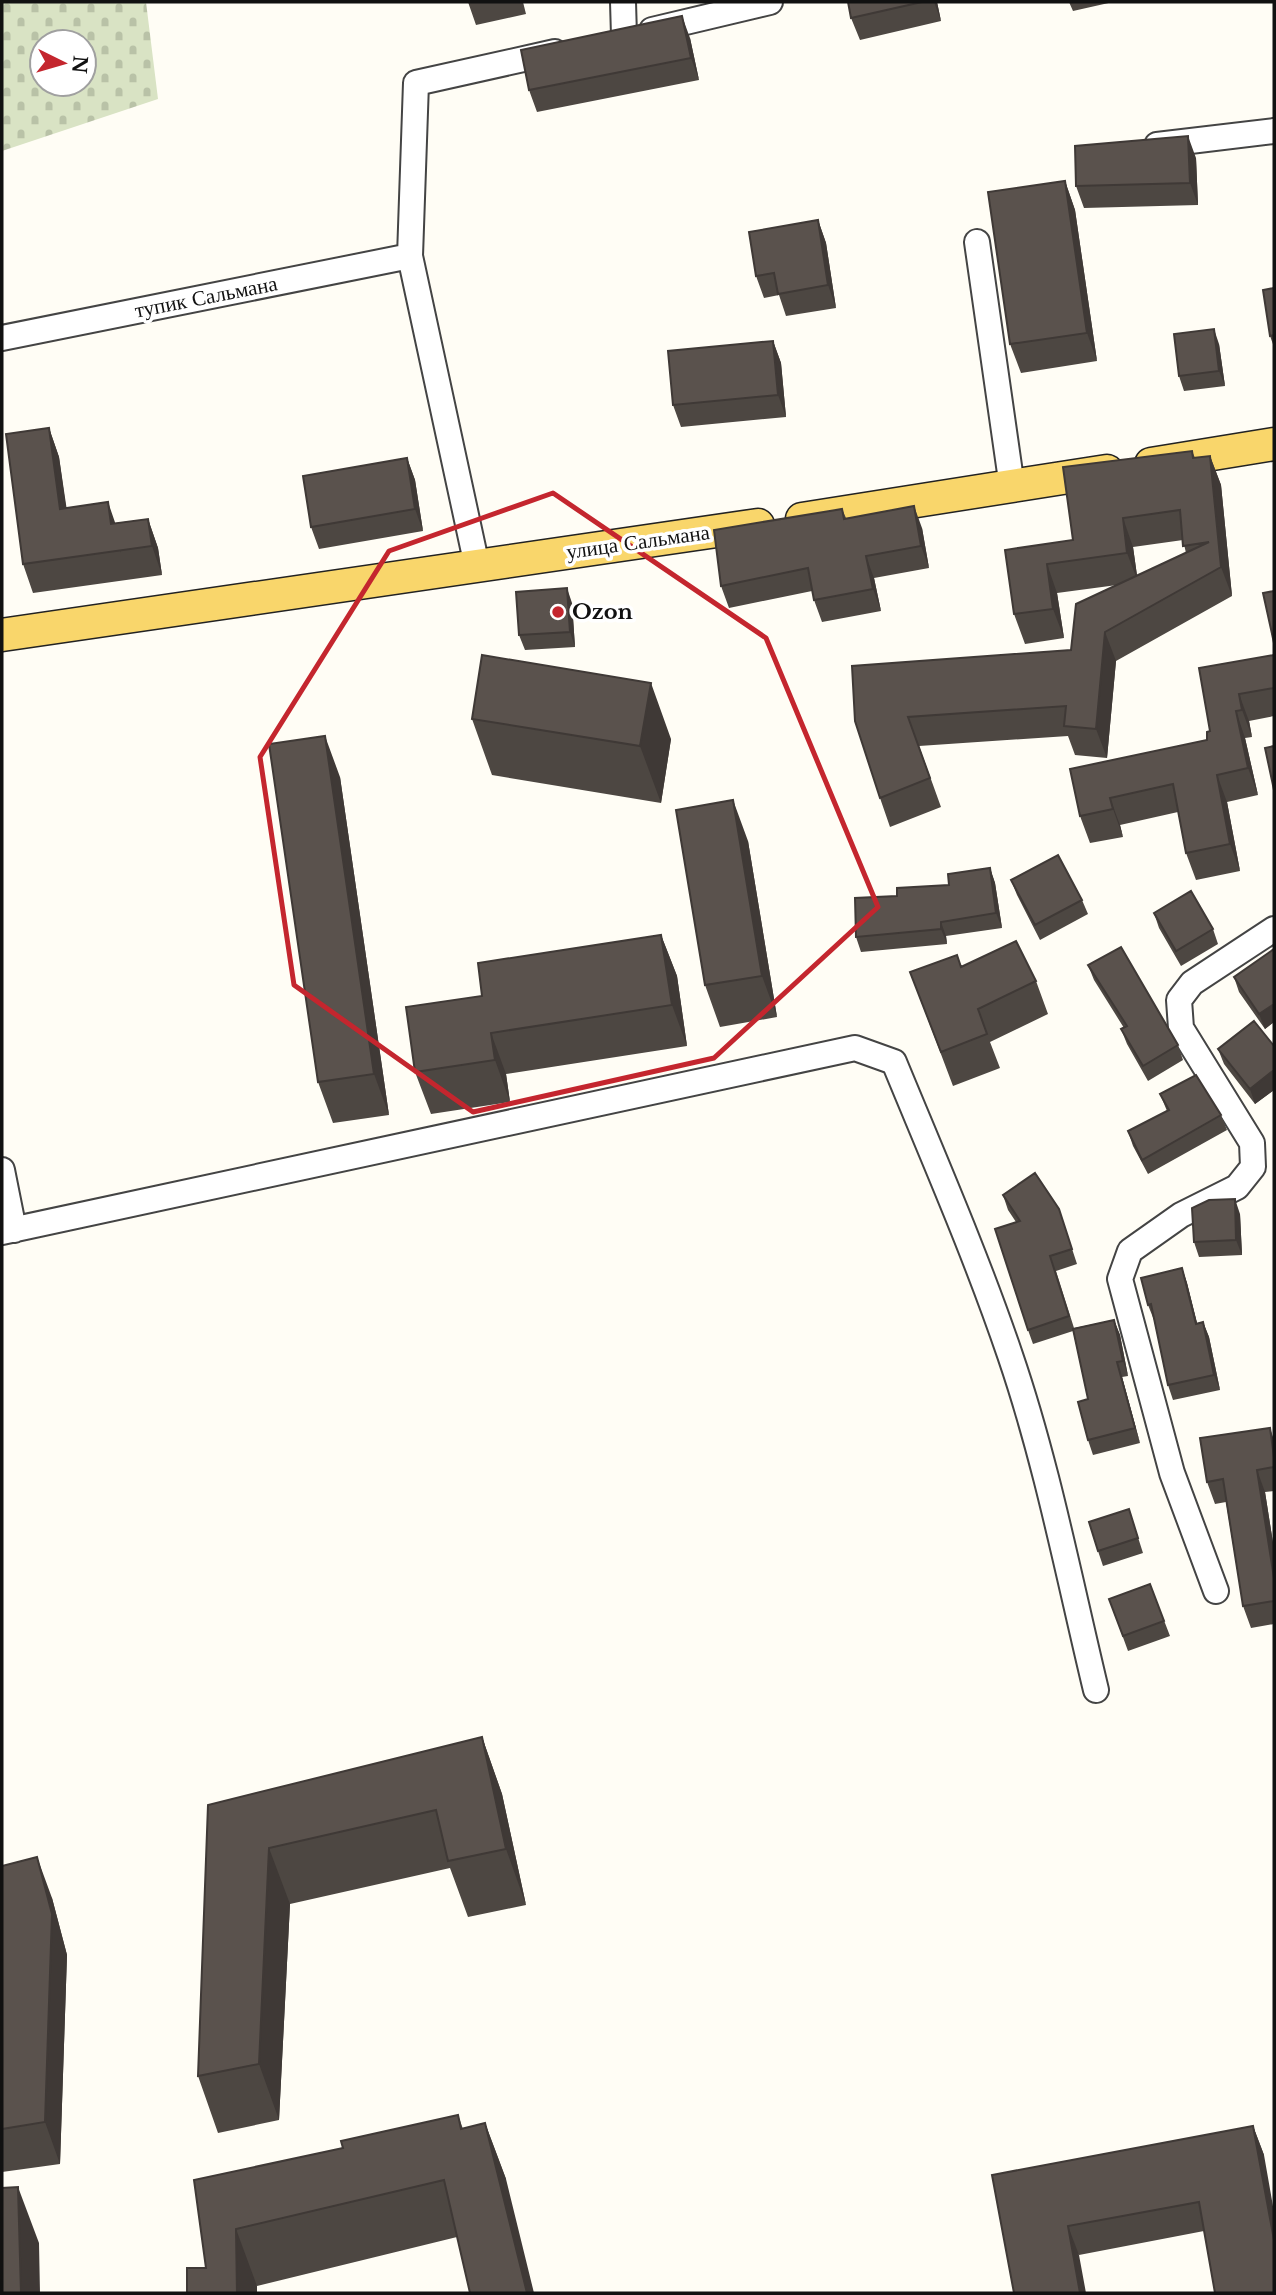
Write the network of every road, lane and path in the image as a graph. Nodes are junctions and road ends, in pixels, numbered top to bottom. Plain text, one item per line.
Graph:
1 (623, 2) edge
2 (770, 2) edge
3 (624, 36) junction
4 (598, 42) edge
5 (572, 48) edge
6 (1274, 131) edge
7 (1139, 147) edge
8 (978, 242) dead end
9 (410, 256) junction
10 (2, 338) edge
11 (1274, 444) edge
12 (1012, 487) junction
13 (477, 566) junction
14 (2, 635) edge
15 (1274, 929) edge
16 (2, 1170) edge
17 (8, 1231) edge
18 (1216, 1591) dead end
19 (1096, 1690) dead end

1 - 3 street
2 - 3 street
3 - 4 street
5 - 9 street
6 - 7 street
8 - 12 street
9 - 10 street, тупик Сальмана
9 - 13 street
11 - 12 main road, улица Сальмана
12 - 13 main road, улица Сальмана
13 - 14 main road, улица Сальмана
15 - 18 street
16 - 17 street
17 - 19 street

